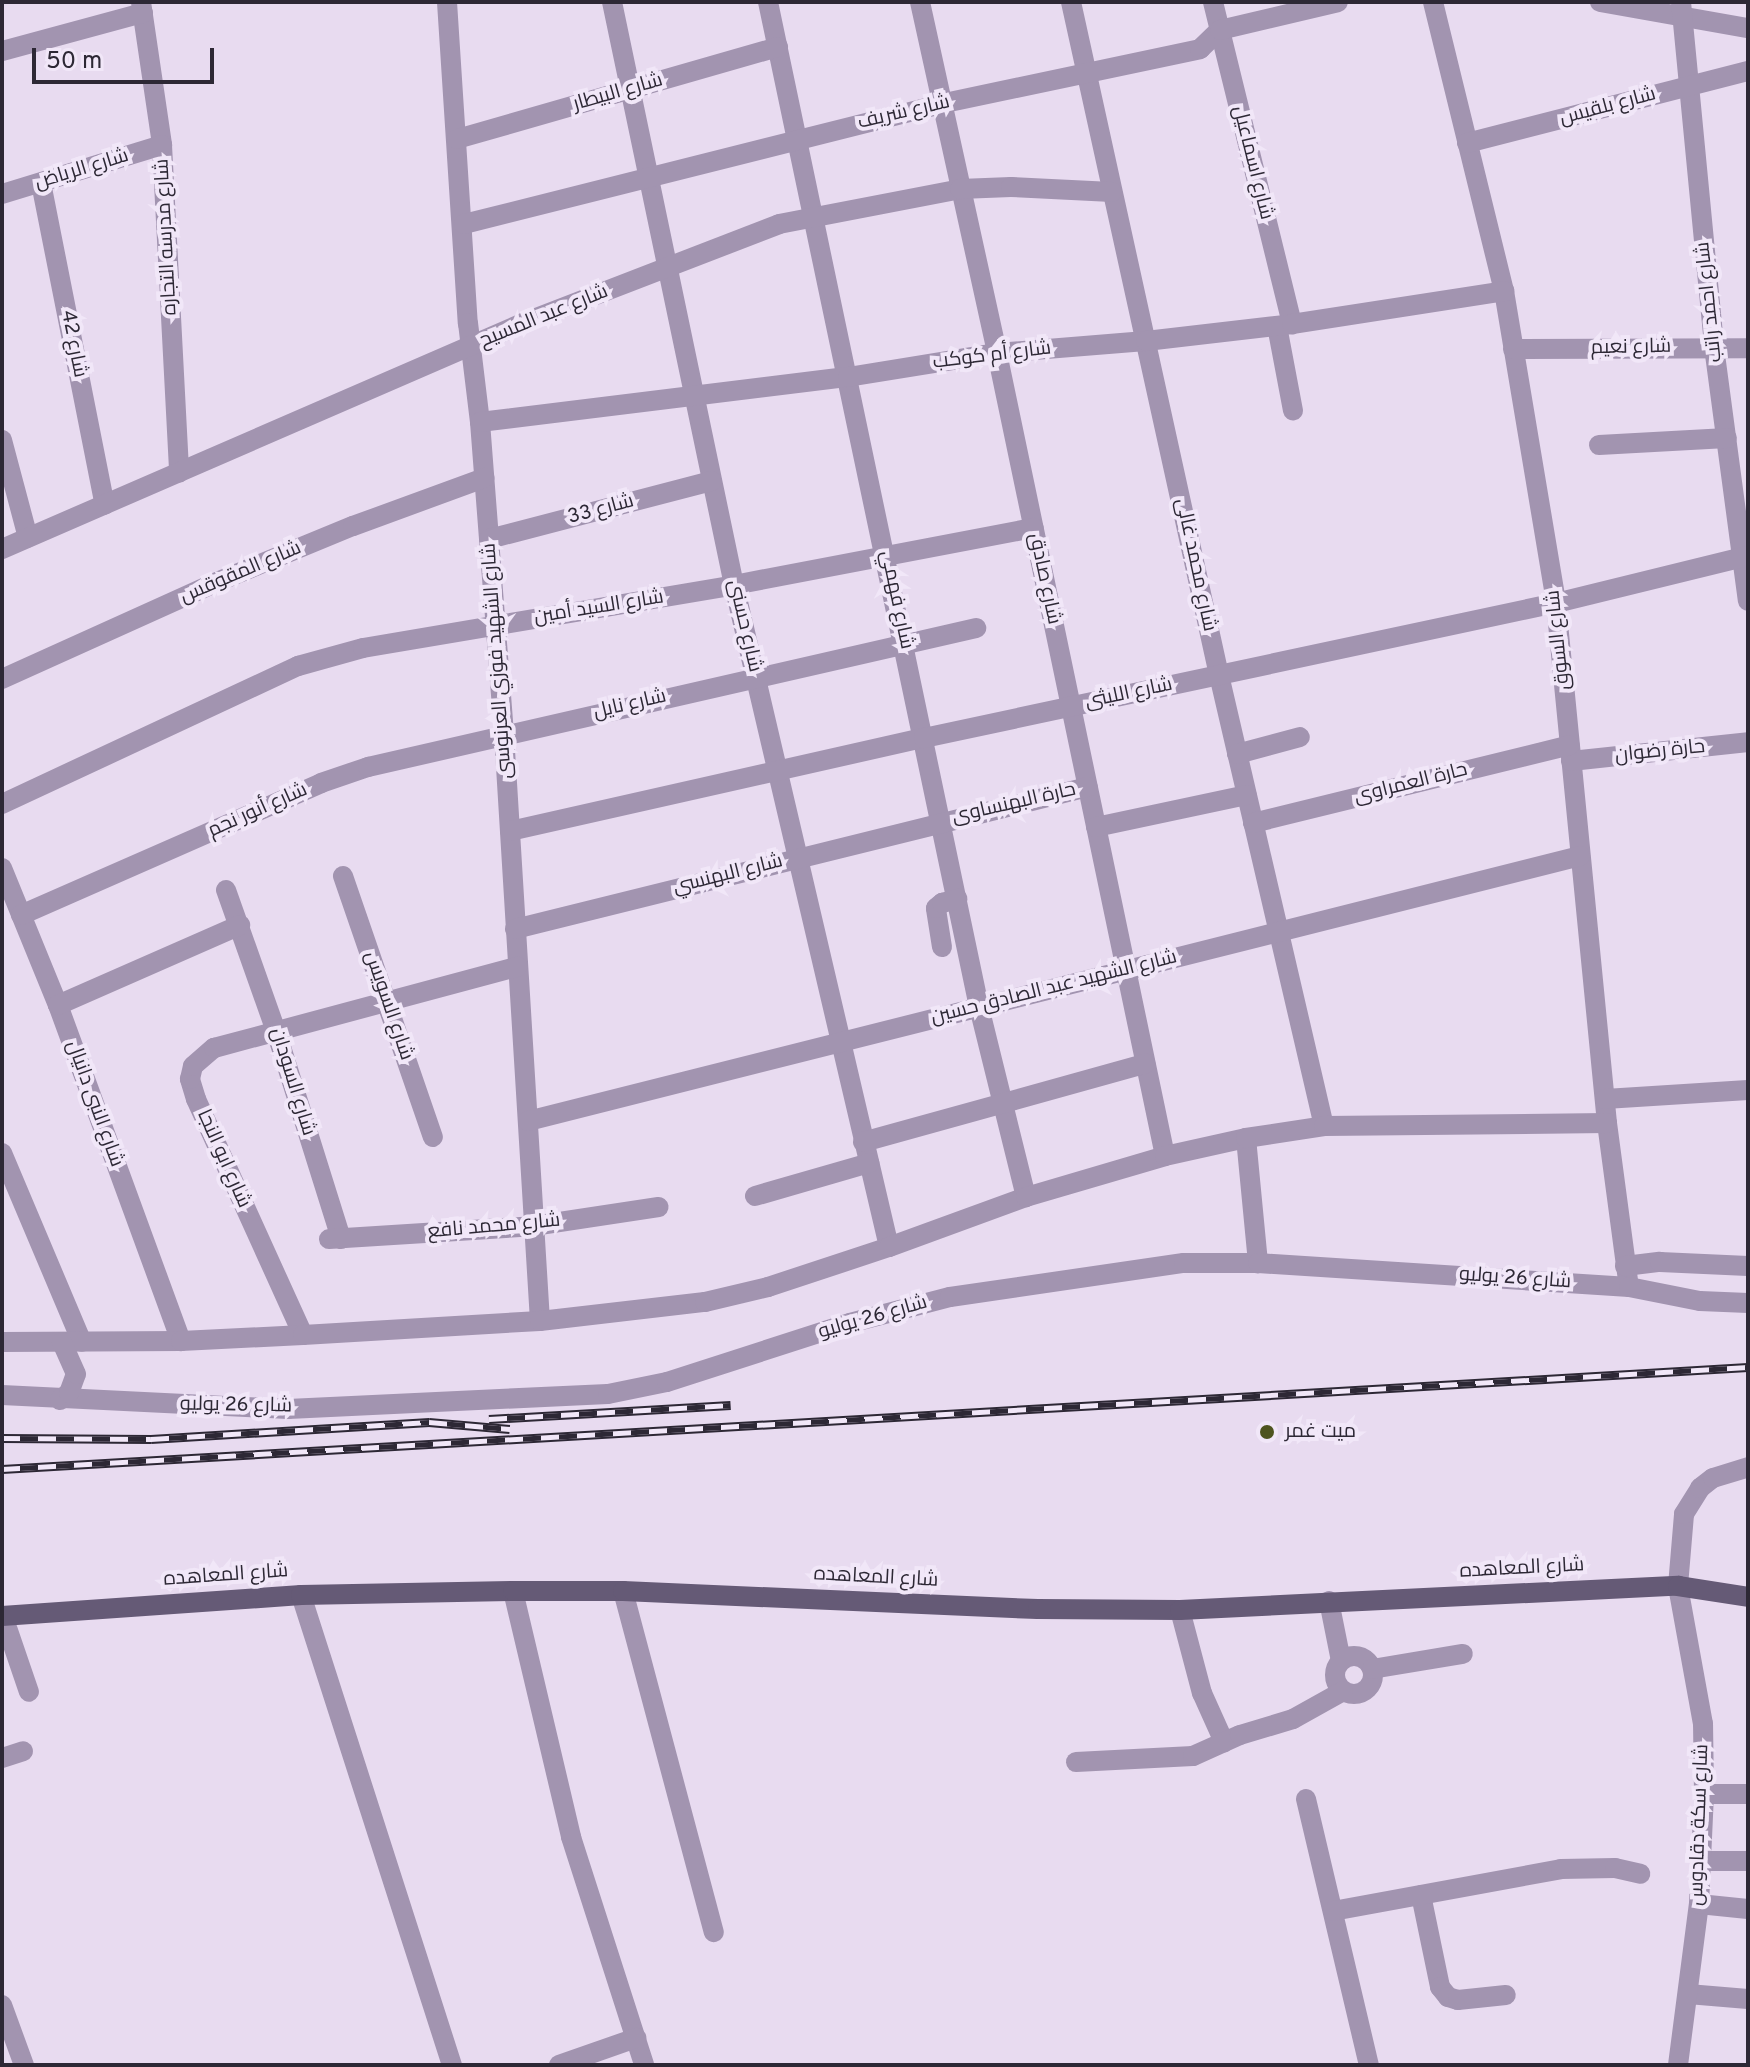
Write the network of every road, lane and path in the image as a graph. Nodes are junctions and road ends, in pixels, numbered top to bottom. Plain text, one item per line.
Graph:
1 (447, 2) edge
2 (612, 2) edge
3 (768, 2) edge
4 (920, 2) edge
5 (1071, 2) edge
6 (1213, 2) edge
7 (1338, 2) edge
8 (1433, 2) edge
9 (1600, 2) edge
10 (142, 8) edge
11 (1682, 10) edge
12 (1748, 28) edge
13 (1220, 30) junction
14 (778, 47) junction
15 (2, 51) edge
16 (1748, 71) edge
17 (1086, 73) junction
18 (1690, 85) junction
19 (630, 90) junction
20 (940, 104) junction
21 (797, 138) junction
22 (457, 139) junction
23 (1467, 143) junction
24 (162, 145) junction
25 (648, 176) junction
26 (41, 183) junction
27 (960, 189) junction
28 (1112, 192) junction
29 (2, 194) edge
30 (813, 218) junction
31 (464, 224) junction
32 (667, 269) junction
33 (1504, 291) junction
34 (1284, 325) junction
35 (1146, 341) junction
36 (471, 347) junction
37 (1714, 347) junction
38 (1748, 348) edge
39 (1513, 349) junction
40 (997, 353) junction
41 (848, 377) junction
42 (694, 394) junction
43 (1293, 411) dead end
44 (480, 422) junction
45 (1727, 438) junction
46 (2, 440) edge
47 (1599, 445) dead end
48 (179, 473) junction
49 (484, 478) junction
50 (712, 481) junction
51 (105, 505) junction
52 (1034, 528) junction
53 (28, 538) junction
54 (489, 539) junction
55 (2, 549) edge
56 (887, 556) junction
57 (1746, 556) edge
58 (734, 585) junction
59 (1748, 601) edge
60 (1556, 603) junction
61 (494, 625) junction
62 (976, 628) dead end
63 (905, 644) junction
64 (1219, 675) junction
65 (756, 677) junction
66 (2, 679) edge
67 (1071, 707) junction
68 (504, 734) junction
69 (1300, 737) dead end
70 (924, 738) junction
71 (1748, 742) edge
72 (1570, 753) junction
73 (1237, 754) junction
74 (778, 770) junction
75 (1088, 787) junction
76 (1247, 795) junction
77 (2, 804) edge
78 (941, 821) junction
79 (1253, 823) junction
80 (1096, 827) junction
81 (510, 831) junction
82 (1580, 856) junction
83 (797, 858) junction
84 (2, 868) edge
85 (343, 876) dead end
86 (226, 890) dead end
87 (957, 899) junction
88 (21, 915) junction
89 (240, 925) junction
90 (515, 929) junction
91 (1279, 932) junction
92 (942, 947) dead end
93 (517, 967) junction
94 (1126, 968) junction
95 (386, 1002) junction
96 (58, 1005) junction
97 (979, 1007) junction
98 (276, 1031) junction
99 (839, 1043) junction
100 (1145, 1064) junction
101 (1748, 1090) edge
102 (1605, 1099) junction
103 (1000, 1101) junction
104 (528, 1121) junction
105 (1607, 1123) junction
106 (1324, 1126) junction
107 (433, 1137) dead end
108 (1246, 1138) junction
109 (863, 1142) junction
110 (2, 1153) edge
111 (1165, 1156) junction
112 (869, 1163) junction
113 (755, 1196) dead end
114 (1026, 1197) junction
115 (659, 1207) dead end
116 (533, 1226) junction
117 (335, 1239) joint
118 (889, 1247) junction
119 (1258, 1263) junction
120 (1748, 1266) edge
121 (1627, 1276) junction
122 (1748, 1303) edge
123 (540, 1321) junction
124 (303, 1335) junction
125 (181, 1341) junction
126 (2, 1342) edge
127 (72, 1342) junction
128 (2, 1395) edge
129 (60, 1400) junction
130 (1748, 1467) edge
131 (1678, 1586) junction
132 (513, 1591) junction
133 (623, 1591) junction
134 (301, 1595) junction
135 (1748, 1597) edge
136 (1329, 1601) junction
137 (1180, 1610) junction
138 (2, 1616) edge
139 (1463, 1654) dead end
140 (1341, 1661) junction
141 (1372, 1669) junction
142 (1343, 1691) junction
143 (29, 1692) dead end
144 (1224, 1742) junction
145 (23, 1751) dead end
146 (2, 1758) edge
147 (1076, 1762) dead end
148 (1704, 1794) junction
149 (1748, 1794) edge
150 (1306, 1799) dead end
151 (1703, 1861) junction
152 (1748, 1861) edge
153 (1640, 1874) dead end
154 (1421, 1895) junction
155 (1699, 1904) junction
156 (1748, 1909) edge
157 (1333, 1911) junction
158 (714, 1932) dead end
159 (1688, 1994) junction
160 (1506, 1995) dead end
161 (1748, 1999) edge
162 (2, 2005) edge
163 (636, 2038) junction
164 (24, 2065) edge
165 (452, 2065) edge
166 (559, 2065) edge
167 (644, 2065) edge
168 (1369, 2065) edge
169 (1678, 2065) edge

1 - 22 street, شارع الشهيد فوزي العرنوسى
2 - 19 street, شارع حسنى
3 - 14 street, شارع فهمي
4 - 20 street, شارع صادق
5 - 17 street, شارع محمد غالى
6 - 13 street, شارع اسماعيل
7 - 13 street, شارع شريف
8 - 23 street, شارع السوق
9 - 11 street
10 - 15 street
10 - 24 street, شارع مدرسه التجاره
11 - 12 street
11 - 18 street, شارع احمد راتب
13 - 17 street, شارع شريف
13 - 34 street, شارع اسماعيل
14 - 19 street, شارع البيطار
14 - 21 street, شارع فهمي
16 - 18 street, شارع بلقيس
17 - 20 street, شارع شريف
17 - 28 street, شارع محمد غالى
18 - 23 street, شارع بلقيس
18 - 37 street, شارع احمد راتب
19 - 22 street, شارع البيطار
19 - 25 street, شارع حسنى
20 - 21 street, شارع شريف
20 - 27 street, شارع صادق
21 - 25 street, شارع شريف
21 - 30 street, شارع فهمي
22 - 31 street, شارع الشهيد فوزي العرنوسى
23 - 33 street, شارع السوق
24 - 26 street, شارع الرياض
24 - 48 street, شارع مدرسه التجاره
25 - 31 street, شارع شريف
25 - 32 street, شارع حسنى
26 - 29 street, شارع الرياض
26 - 51 street, شارع 42
27 - 28 street, شارع عبد المسيح
27 - 30 street, شارع عبد المسيح
27 - 40 street, شارع صادق
28 - 35 street, شارع محمد غالى
30 - 32 street, شارع عبد المسيح
30 - 41 street, شارع فهمي
31 - 36 street, شارع الشهيد فوزي العرنوسى
32 - 36 street, شارع عبد المسيح
32 - 42 street, شارع حسنى
33 - 34 street, شارع أم كوكب
33 - 39 street, شارع السوق
34 - 35 street, شارع أم كوكب
34 - 43 street, شارع اسماعيل
35 - 40 street, شارع أم كوكب
35 - 64 street, شارع محمد غالى
36 - 44 street, شارع الشهيد فوزي العرنوسى
36 - 48 street, شارع عبد المسيح
37 - 38 street, شارع نعيم
37 - 39 street, شارع نعيم
37 - 45 street, شارع احمد راتب
39 - 60 street, شارع السوق
40 - 41 street, شارع أم كوكب
40 - 52 street, شارع صادق
41 - 42 street, شارع أم كوكب
41 - 56 street, شارع فهمي
42 - 44 street, شارع أم كوكب
42 - 50 street, شارع حسنى
44 - 49 street, شارع الشهيد فوزي العرنوسى
45 - 47 street
45 - 57 street, شارع احمد راتب
46 - 53 street
48 - 51 street, شارع عبد المسيح
49 - 54 street, شارع الشهيد فوزي العرنوسى
49 - 66 street, شارع المقوقس
50 - 54 street, شارع 33
50 - 58 street, شارع حسنى
51 - 53 street, شارع عبد المسيح
52 - 56 street, شارع السيد أمين
52 - 67 street, شارع صادق
53 - 55 street, شارع عبد المسيح
54 - 61 street, شارع الشهيد فوزي العرنوسى
56 - 58 street, شارع السيد أمين
56 - 63 street, شارع فهمي
57 - 59 street, شارع احمد راتب
57 - 60 street, شارع الليثى
58 - 61 street, شارع السيد أمين
58 - 65 street, شارع حسنى
60 - 64 street, شارع الليثى
60 - 72 street, شارع السوق
61 - 68 street, شارع الشهيد فوزي العرنوسى
61 - 77 street, شارع السيد أمين
62 - 63 street, شارع نايل
63 - 65 street, شارع نايل
63 - 70 street, شارع فهمي
64 - 67 street, شارع الليثى
64 - 73 street, شارع محمد غالى
65 - 68 street, شارع نايل
65 - 74 street, شارع حسنى
67 - 70 street, شارع الليثى
67 - 75 street, شارع صادق
68 - 81 street, شارع الشهيد فوزي العرنوسى
68 - 88 street, شارع أنور نجم
69 - 73 street
70 - 74 street, شارع الليثى
70 - 78 street, شارع فهمي
71 - 72 street, حارة رضوان
72 - 79 street, حارة العمراوى
72 - 82 street, شارع السوق
73 - 76 street, شارع محمد غالى
74 - 81 street, شارع الليثى
74 - 83 street, شارع حسنى
75 - 78 street, حارة البهنساوى
75 - 80 street, شارع صادق
76 - 79 street, شارع محمد غالى
76 - 80 street
78 - 83 street, شارع البهنسي
78 - 87 street, شارع فهمي
79 - 91 street, شارع محمد غالى
80 - 94 street, شارع صادق
81 - 90 street, شارع الشهيد فوزي العرنوسى
82 - 91 street, شارع الشهيد عبد الصادق حسين
82 - 102 street, شارع السوق
83 - 90 street, شارع البهنسي
83 - 99 street, شارع حسنى
84 - 88 street, شارع النبى دانيال
85 - 95 street, شارع السويس
86 - 89 street, شارع السودان
87 - 92 street
87 - 97 street, شارع فهمي
88 - 96 street, شارع النبى دانيال
89 - 96 street
89 - 98 street, شارع السودان
90 - 93 street, شارع الشهيد فوزي العرنوسى
91 - 94 street, شارع الشهيد عبد الصادق حسين
91 - 106 street, شارع محمد غالى
93 - 95 street, شارع ابو النجا
93 - 104 street, شارع الشهيد فوزي العرنوسى
94 - 97 street, شارع الشهيد عبد الصادق حسين
94 - 100 street, شارع صادق
95 - 98 street, شارع ابو النجا
95 - 107 street, شارع السويس
96 - 125 street, شارع النبى دانيال
97 - 99 street, شارع الشهيد عبد الصادق حسين
97 - 103 street, شارع فهمي
98 - 117 street, شارع السودان
98 - 124 street, شارع ابو النجا
99 - 104 street, شارع الشهيد عبد الصادق حسين
99 - 109 street, شارع حسنى
100 - 103 street
100 - 111 street, شارع صادق
101 - 102 street
102 - 105 street, شارع السوق
103 - 109 street
103 - 114 street, شارع فهمي
104 - 116 street, شارع الشهيد فوزي العرنوسى
105 - 106 street
105 - 121 street, شارع السوق
106 - 108 street
108 - 111 street
108 - 119 street
109 - 112 street, شارع حسنى
110 - 127 street
111 - 114 street
112 - 113 street
112 - 118 street, شارع حسنى
114 - 118 street
115 - 116 street, شارع محمد نافع
116 - 117 street, شارع محمد نافع
116 - 123 street, شارع الشهيد فوزي العرنوسى
118 - 123 street
119 - 121 street, شارع 26 يوليو
119 - 129 street, شارع 26 يوليو
120 - 121 street, شارع 26 يوليو
121 - 122 street, شارع 26 يوليو
123 - 124 street
124 - 125 street
125 - 127 street
126 - 127 street
127 - 129 street
128 - 129 street, شارع 26 يوليو
130 - 131 street, شارع سكة دقادوس
131 - 135 main road, شارع المعاهده
131 - 136 main road, شارع المعاهده
131 - 148 street, شارع سكة دقادوس
132 - 133 main road, شارع المعاهده
132 - 134 main road, شارع المعاهده
132 - 163 street
133 - 137 main road, شارع المعاهده
133 - 158 street
134 - 138 main road, شارع المعاهده
134 - 165 street
136 - 137 main road, شارع المعاهده
136 - 140 street
137 - 144 street
138 - 143 street
139 - 141 street
140 - 141 street
140 - 142 street
141 - 142 street
142 - 144 street
144 - 147 street
145 - 146 street
148 - 149 street
148 - 151 street, شارع سكة دقادوس
150 - 157 street
151 - 152 street
151 - 155 street, شارع سكة دقادوس
153 - 154 street
154 - 157 street
154 - 160 street
155 - 156 street
155 - 159 street, شارع سكة دقادوس
157 - 168 street
159 - 161 street
159 - 169 street, شارع سكة دقادوس
162 - 164 street
163 - 166 street
163 - 167 street

